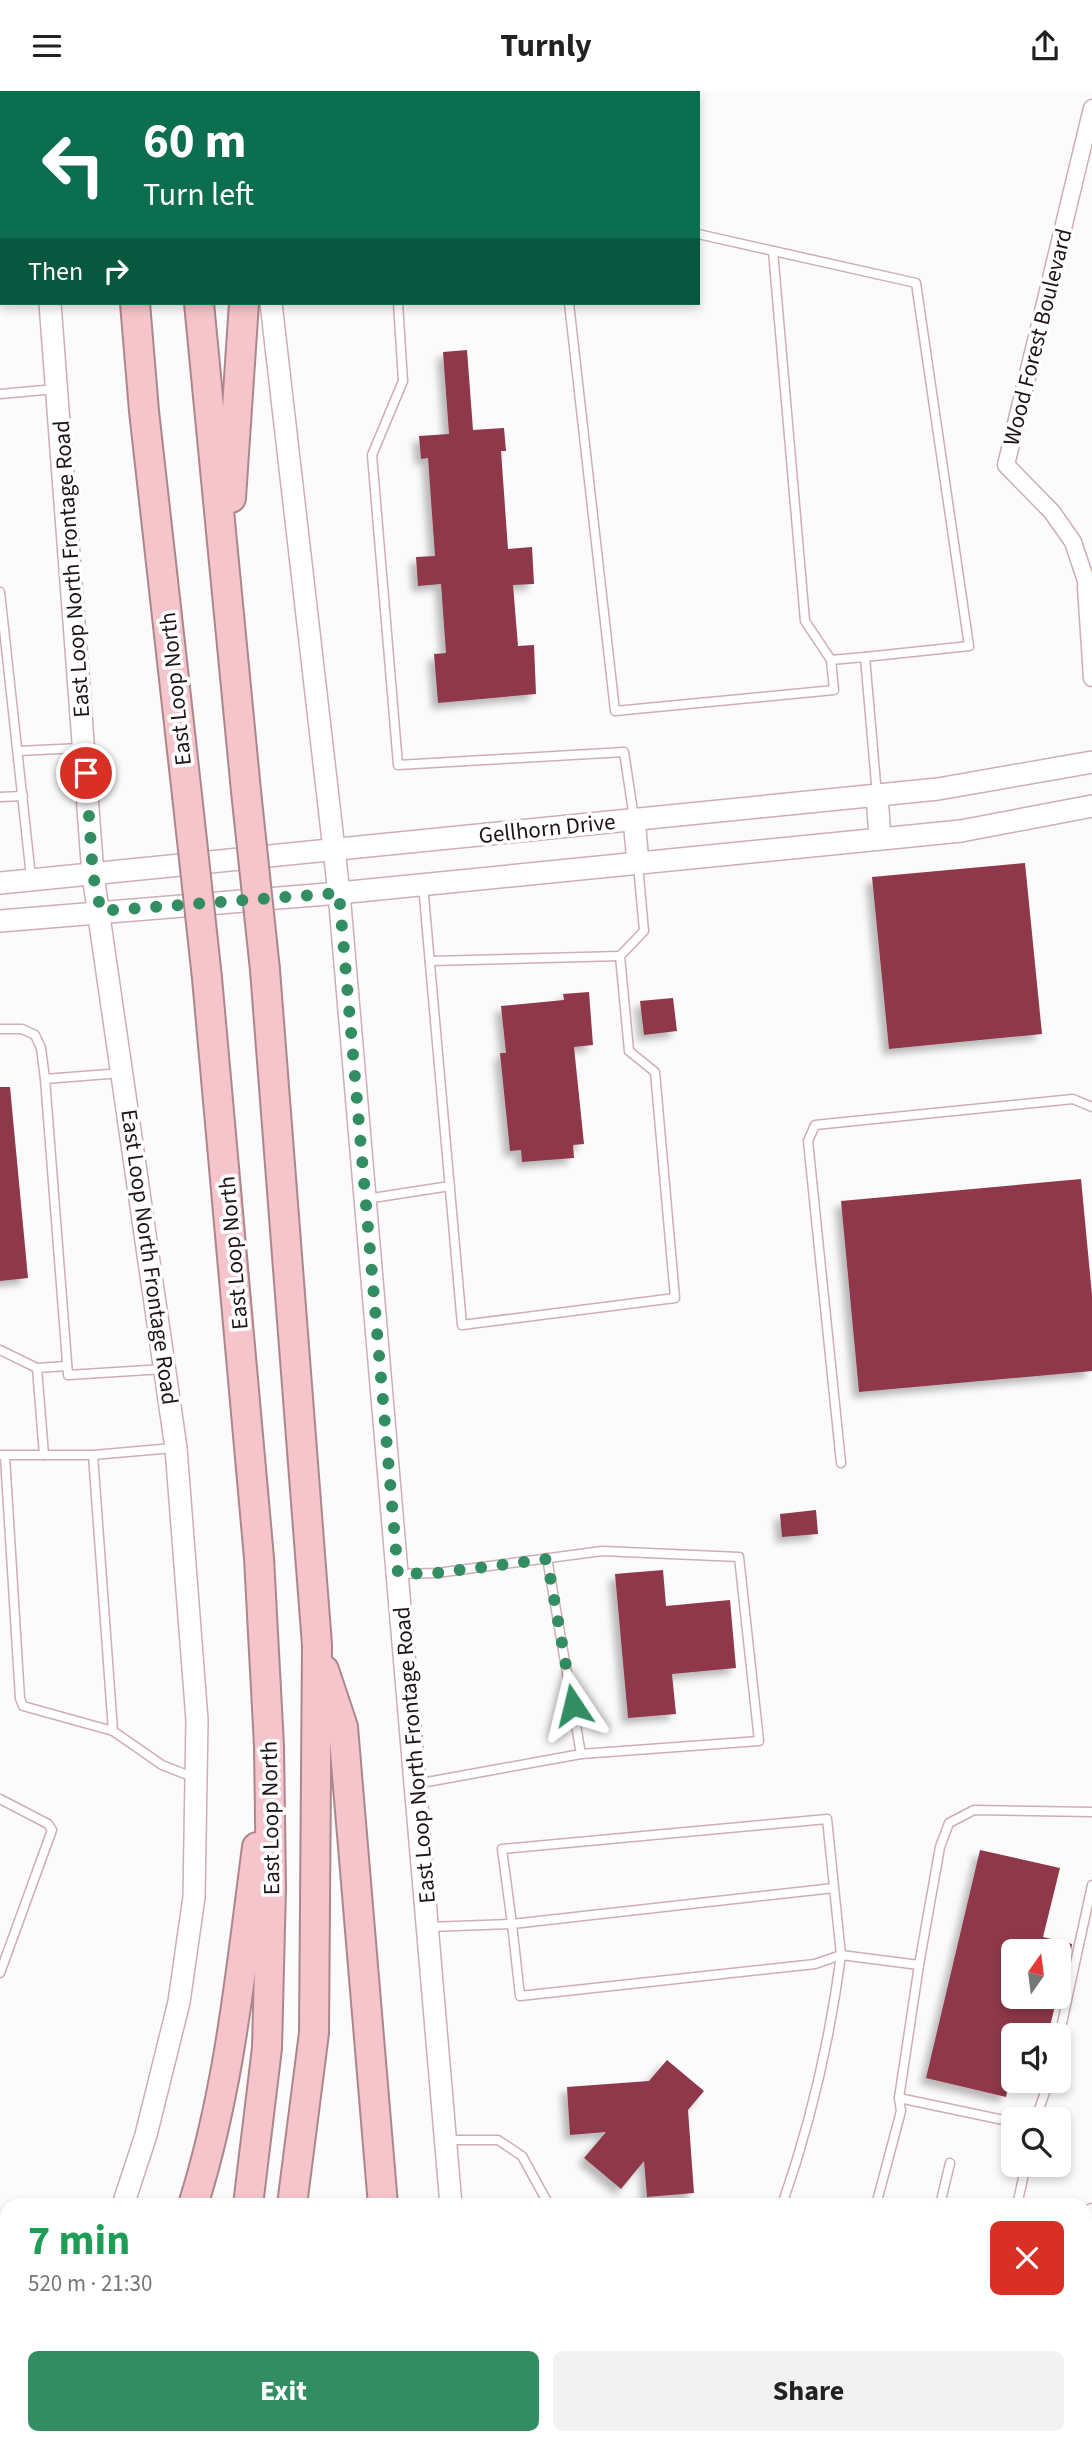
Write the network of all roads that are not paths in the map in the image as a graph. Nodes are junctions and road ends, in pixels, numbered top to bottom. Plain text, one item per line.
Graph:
1 (1092, 108) edge
2 (700, 234) edge
3 (773, 251) junction
4 (50, 305) edge
5 (118, 305) edge
6 (135, 305) edge
7 (199, 305) edge
8 (244, 305) edge
9 (271, 305) edge
10 (398, 305) edge
11 (569, 305) edge
12 (58, 389) junction
13 (0, 394) edge
14 (144, 411) junction
15 (225, 585) junction
16 (1090, 588) edge
17 (0, 591) edge
18 (864, 657) junction
19 (831, 660) junction
20 (1092, 678) edge
21 (84, 748) junction
22 (19, 751) junction
23 (1092, 762) edge
24 (877, 795) junction
25 (23, 796) junction
26 (0, 797) edge
27 (1092, 806) edge
28 (635, 819) junction
29 (880, 839) junction
30 (334, 849) junction
31 (638, 863) junction
32 (93, 875) junction
33 (31, 880) junction
34 (0, 883) edge
35 (423, 885) junction
36 (339, 893) junction
37 (101, 911) junction
38 (0, 921) edge
39 (620, 956) junction
40 (430, 961) junction
41 (0, 1029) edge
42 (124, 1072) junction
43 (45, 1079) junction
44 (1092, 1107) edge
45 (450, 1186) junction
46 (366, 1199) junction
47 (0, 1350) edge
48 (67, 1366) junction
49 (37, 1368) junction
50 (166, 1369) junction
51 (176, 1448) junction
52 (44, 1455) junction
53 (93, 1455) junction
54 (3, 1456) edge
55 (841, 1463) dead end
56 (547, 1559) junction
57 (398, 1574) junction
58 (317, 1645) junction
59 (114, 1731) junction
60 (269, 1746) junction
61 (581, 1754) junction
62 (197, 1779) junction
63 (416, 1784) junction
64 (0, 1799) edge
65 (1092, 1812) edge
66 (1092, 1885) edge
67 (834, 1888) junction
68 (512, 1924) junction
69 (429, 1927) junction
70 (841, 1955) junction
71 (919, 1965) junction
72 (0, 1973) edge
73 (1062, 2023) edge
74 (899, 2098) junction
75 (1001, 2119) edge
76 (447, 2140) junction
77 (950, 2163) dead end
78 (1024, 2177) edge
79 (125, 2198) edge
80 (195, 2198) edge
81 (249, 2198) edge
82 (293, 2198) edge
83 (382, 2198) edge
84 (451, 2198) edge
85 (546, 2198) edge
86 (785, 2198) edge
87 (878, 2198) edge
88 (942, 2198) edge
89 (1019, 2198) edge

1 - 16 street, Wood Forest Boulevard
2 - 3 lane
3 - 18 lane
3 - 19 lane
4 - 12 main road, East Loop North Frontage Road
5 - 14 highway
6 - 14 highway, East Loop North
7 - 15 highway, East Loop North
8 - 15 highway
9 - 30 main road, East Loop North Frontage Road
10 - 28 lane
11 - 19 lane
12 - 13 lane
12 - 21 main road, East Loop North Frontage Road
14 - 60 highway, East Loop North, bridge
15 - 58 highway, East Loop North, bridge
16 - 20 street, Wood Forest Boulevard
17 - 22 lane
18 - 19 lane
18 - 24 lane
21 - 22 lane
21 - 32 main road, East Loop North Frontage Road
22 - 25 lane
23 - 24 main road, Gellhorn Drive
24 - 28 main road, Gellhorn Drive
24 - 29 main road
25 - 26 lane
25 - 33 lane
27 - 29 main road, Gellhorn Drive
28 - 30 main road, Gellhorn Drive
28 - 31 main road
29 - 31 main road, Gellhorn Drive
30 - 32 main road, Gellhorn Drive
30 - 36 main road, East Loop North Frontage Road
31 - 35 main road, Gellhorn Drive
31 - 39 lane
32 - 33 main road, Gellhorn Drive
32 - 37 main road, East Loop North Frontage Road
33 - 34 main road, Gellhorn Drive
35 - 36 main road, Gellhorn Drive
35 - 40 lane
36 - 37 main road, Gellhorn Drive
36 - 46 main road, East Loop North Frontage Road
37 - 38 main road, Gellhorn Drive
37 - 42 main road, East Loop North Frontage Road
39 - 40 lane
39 - 45 lane
40 - 45 lane
41 - 43 lane
42 - 43 lane
42 - 50 main road, East Loop North Frontage Road
43 - 48 lane
44 - 55 lane
45 - 46 lane
46 - 57 main road, East Loop North Frontage Road
47 - 49 lane
48 - 49 lane
48 - 50 lane
49 - 52 lane
50 - 51 main road, East Loop North Frontage Road
51 - 53 lane
51 - 62 main road, East Loop North Frontage Road
52 - 53 lane
52 - 54 lane
53 - 59 lane
54 - 59 lane
56 - 57 lane
56 - 61 lane
56 - 61 lane
57 - 63 main road, East Loop North Frontage Road
58 - 82 highway, East Loop North
58 - 83 highway
59 - 62 lane
60 - 80 highway
60 - 81 highway, East Loop North
61 - 63 lane
62 - 79 main road, East Loop North Frontage Road
63 - 69 main road, East Loop North Frontage Road
64 - 72 lane
65 - 71 lane
66 - 73 lane
67 - 68 lane
67 - 68 lane
67 - 70 lane
68 - 69 lane
68 - 70 lane
69 - 76 main road, East Loop North Frontage Road
70 - 71 lane
70 - 86 lane
71 - 74 lane
74 - 75 lane
74 - 87 lane
76 - 84 main road, East Loop North Frontage Road
76 - 85 lane
77 - 88 lane
78 - 89 lane

